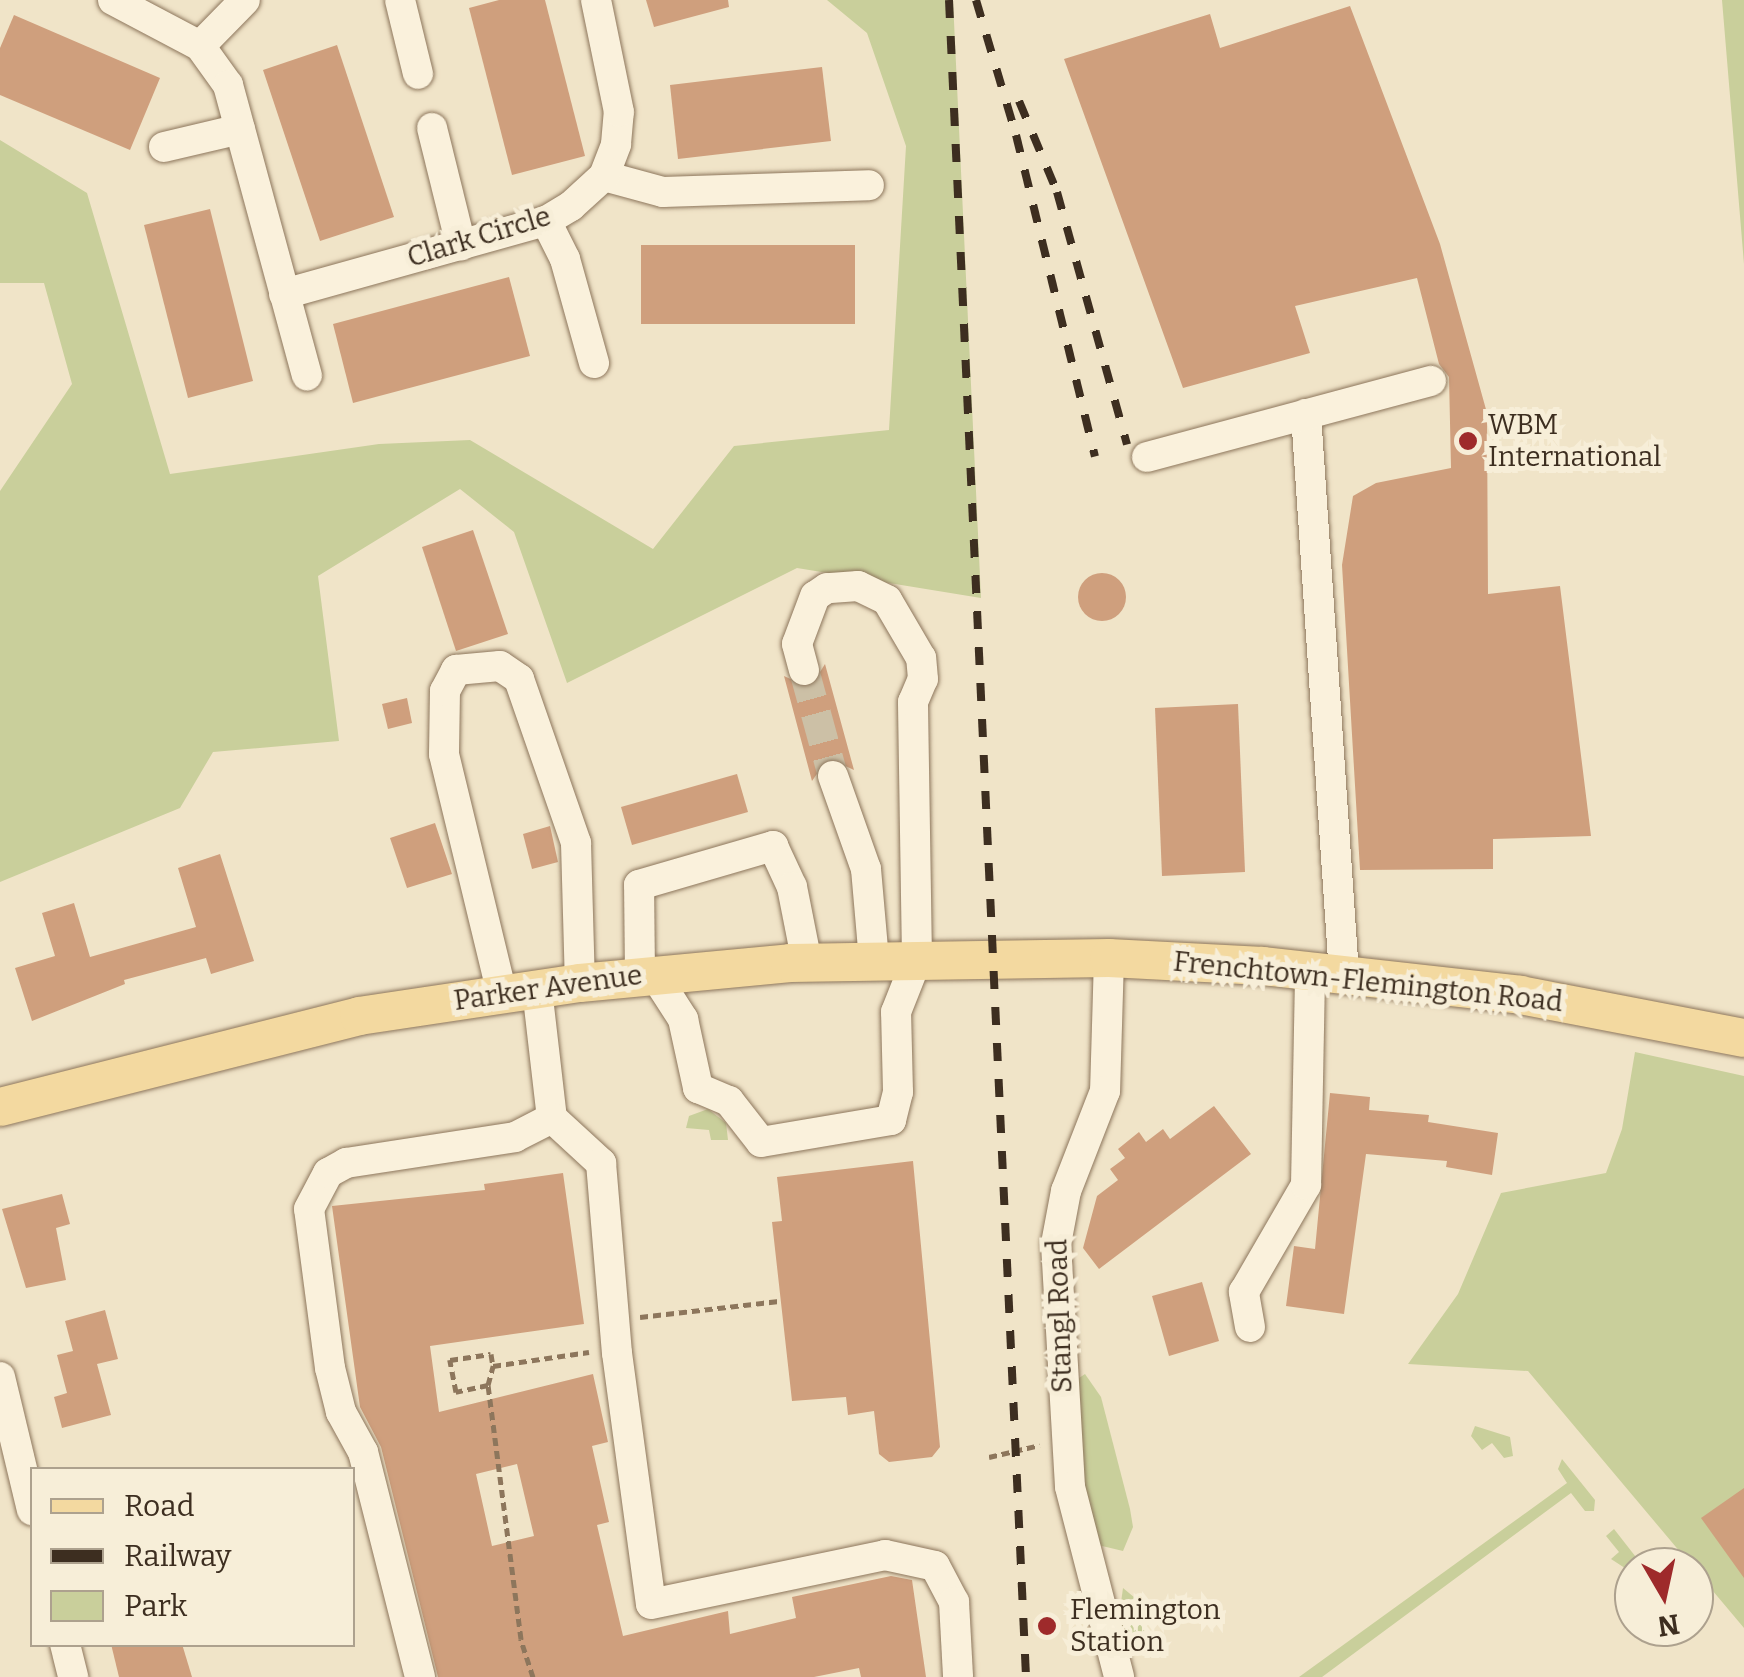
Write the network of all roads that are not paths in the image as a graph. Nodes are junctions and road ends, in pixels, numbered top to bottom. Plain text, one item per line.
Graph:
1 (114, 0) edge
2 (245, 0) edge
3 (400, 0) edge
4 (596, 0) edge
5 (154, 8) edge
6 (200, 46) junction
7 (418, 74) dead end
8 (432, 128) dead end
9 (240, 129) junction
10 (164, 147) dead end
11 (604, 176) junction
12 (870, 185) dead end
13 (546, 221) junction
14 (462, 246) junction
15 (284, 294) junction
16 (594, 363) dead end
17 (307, 375) dead end
18 (1431, 381) dead end
19 (1306, 414) junction
20 (1147, 457) dead end
21 (804, 670) tunnel mouth
22 (833, 776) tunnel mouth
23 (1108, 958) junction
24 (917, 960) junction
25 (874, 961) junction
26 (808, 962) junction
27 (1327, 972) junction
28 (647, 975) junction
29 (580, 982) junction
30 (520, 991) junction
31 (1744, 1038) edge
32 (0, 1107) edge
33 (552, 1118) junction
34 (1250, 1328) dead end
35 (0, 1377) edge
36 (30, 1502) edge
37 (67, 1647) edge
38 (74, 1677) edge
39 (420, 1677) edge
40 (958, 1677) edge
41 (1118, 1677) edge

1 - 5 street
2 - 6 street
3 - 7 street
4 - 11 street
5 - 6 street
6 - 9 street
8 - 14 street
9 - 10 street
9 - 15 street
11 - 12 street
11 - 13 street, Clark Circle
13 - 14 street, Clark Circle
13 - 16 street
14 - 15 street, Clark Circle
15 - 17 street
18 - 19 street
19 - 20 street
19 - 27 street
21 - 24 street
22 - 25 street
23 - 24 main road, Parker Avenue
23 - 27 main road, Frenchtown-Flemington Road
23 - 41 street, Stangl Road
24 - 25 main road, Parker Avenue
24 - 28 street
25 - 26 main road, Parker Avenue
26 - 28 main road, Parker Avenue
26 - 28 street
27 - 31 main road, Frenchtown-Flemington Road
27 - 34 street
28 - 29 main road, Parker Avenue
29 - 30 main road, Parker Avenue
29 - 30 street
30 - 32 main road, Parker Avenue
30 - 33 street
33 - 39 street
33 - 40 street
35 - 36 street
37 - 38 street

